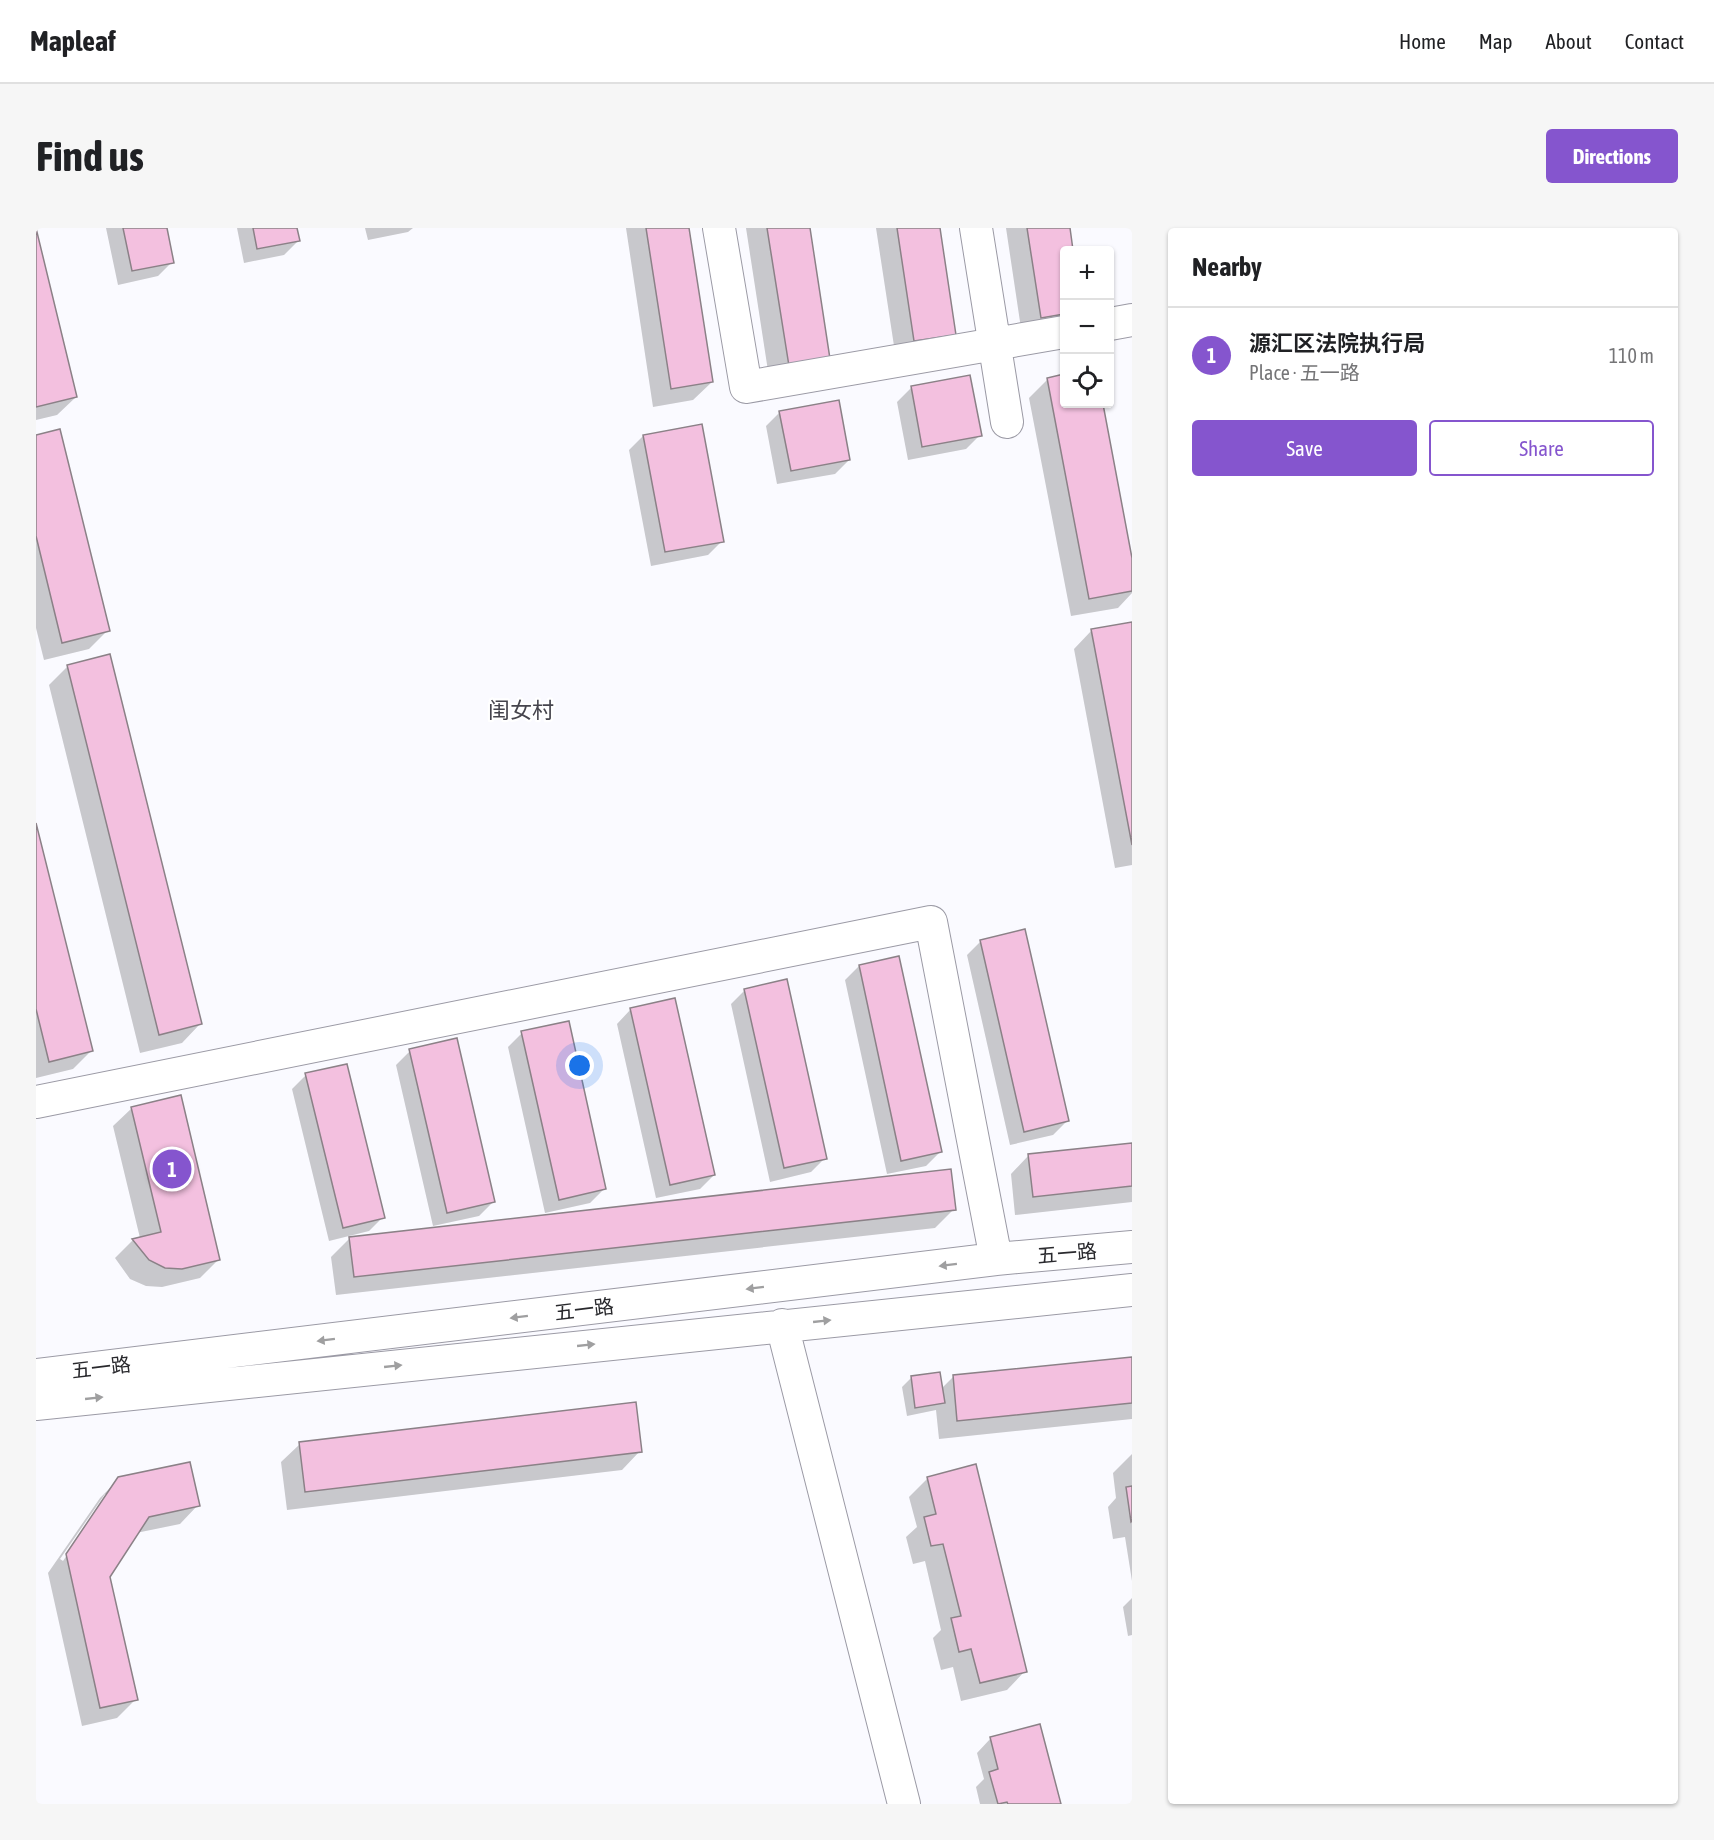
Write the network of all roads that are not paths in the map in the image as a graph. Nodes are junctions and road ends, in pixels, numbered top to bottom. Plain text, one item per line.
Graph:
1 (719, 228) edge
2 (976, 228) edge
3 (1132, 320) edge
4 (1114, 323) edge
5 (1060, 333) edge
6 (995, 345) junction
7 (1007, 422) dead end
8 (36, 1102) edge
9 (1132, 1247) edge
10 (996, 1259) junction
11 (1132, 1290) edge
12 (782, 1325) junction
13 (36, 1375) edge
14 (36, 1404) edge
15 (904, 1804) edge

1 - 6 street
2 - 6 street
3 - 4 street
5 - 6 street
6 - 7 street
8 - 10 street
9 - 10 street, 五一路
10 -> 13 street, 五一路
12 -> 11 street, 五一路
14 -> 12 street, 五一路
12 - 15 street

